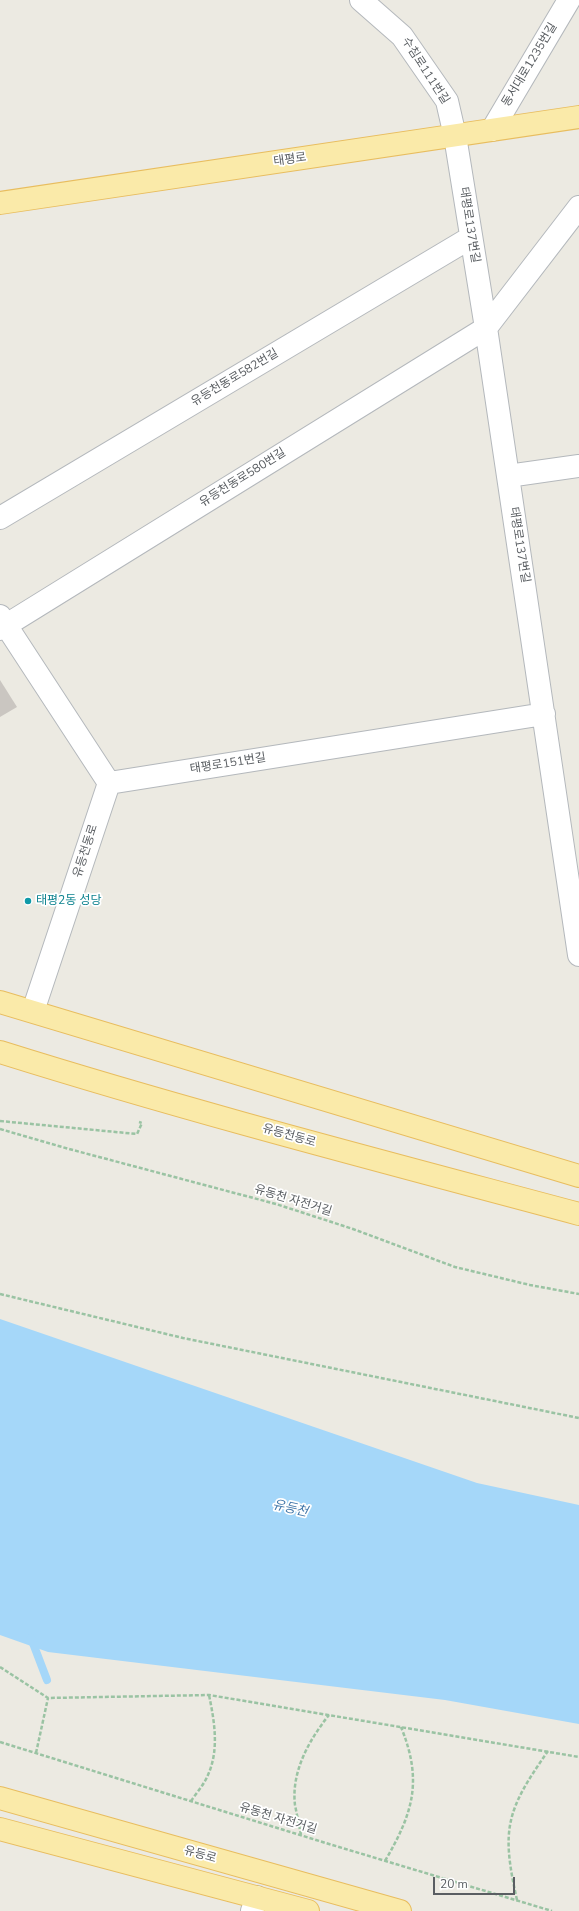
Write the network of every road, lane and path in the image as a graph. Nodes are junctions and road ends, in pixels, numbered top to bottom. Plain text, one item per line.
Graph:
1 (361, 0) edge
2 (569, 0) edge
3 (579, 117) edge
4 (492, 130) junction
5 (455, 136) junction
6 (0, 203) edge
7 (579, 207) edge
8 (470, 238) junction
9 (486, 328) junction
10 (579, 466) edge
11 (508, 476) junction
12 (0, 518) edge
13 (2, 623) edge
14 (544, 714) junction
15 (109, 782) junction
16 (579, 955) edge
17 (0, 1002) edge
18 (33, 1011) junction
19 (0, 1052) edge
20 (135, 1120) dead end
21 (0, 1121) edge
22 (0, 1129) edge
23 (579, 1176) edge
24 (579, 1214) edge
25 (0, 1294) edge
26 (579, 1294) edge
27 (579, 1418) edge
28 (0, 1667) edge
29 (209, 1695) junction
30 (48, 1698) junction
31 (330, 1715) junction
32 (401, 1727) junction
33 (0, 1742) edge
34 (548, 1751) junction
35 (36, 1753) junction
36 (579, 1757) edge
37 (0, 1798) edge
38 (191, 1801) junction
39 (0, 1829) edge
40 (301, 1835) junction
41 (386, 1861) junction
42 (517, 1901) junction
43 (254, 1904) edge
44 (308, 1911) edge
45 (400, 1911) edge
46 (552, 1911) edge

1 - 5 street, 수침로111번길
2 - 4 street, 동서대로1235번길
3 - 4 main road, 태평로
4 - 5 main road, 태평로
5 - 6 main road, 태평로
5 - 8 street, 태평로137번길
7 - 9 street
8 - 9 street, 태평로137번길
8 - 12 street, 유등천동로582번길
9 - 11 street, 태평로137번길
9 - 13 street, 유등천동로580번길
10 - 11 street
11 - 14 street, 태평로137번길
13 - 15 street
14 - 15 street, 태평로151번길
14 - 16 street, 태평로137번길
15 - 18 street, 유등천동로
17 - 18 main road
18 - 23 main road
19 - 24 main road, 유등천동로
20 - 21 path
22 - 26 path, 유동천 자전거길
25 - 27 path
28 - 30 path
29 - 30 path
29 - 31 path
29 - 38 path
30 - 35 path
31 - 32 path
31 - 40 path
32 - 34 path
32 - 41 path
33 - 35 path, 유동천 자전거길
34 - 36 path
34 - 42 path
35 - 38 path, 유동천 자전거길
37 - 45 main road, 유등로
38 - 40 path, 유동천 자전거길
39 - 43 main road
40 - 41 path, 유동천 자전거길
41 - 42 path, 유동천 자전거길
42 - 46 path, 유동천 자전거길
43 - 44 main road

